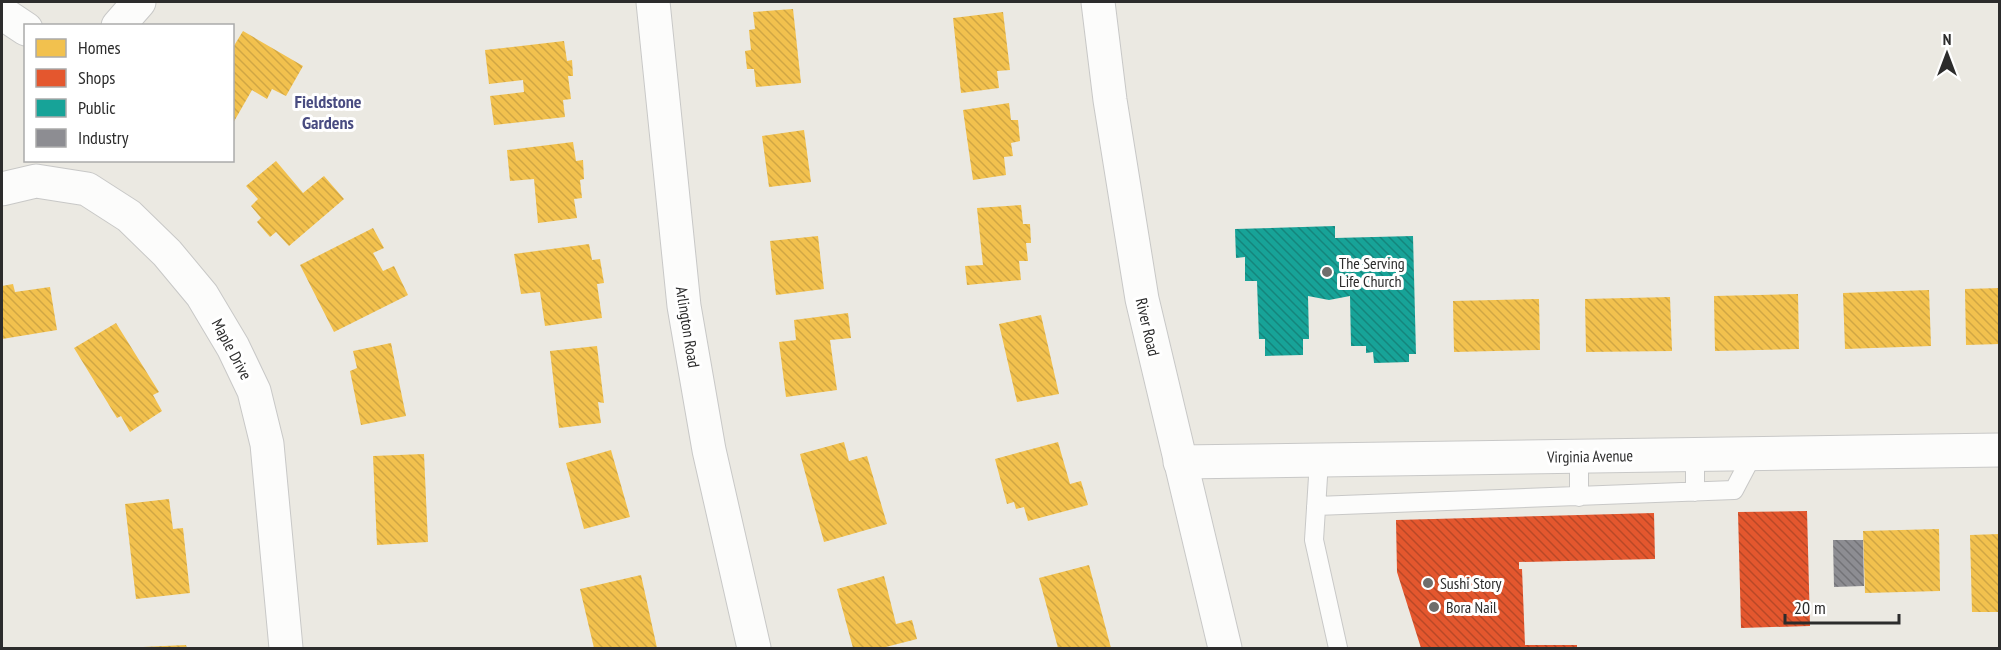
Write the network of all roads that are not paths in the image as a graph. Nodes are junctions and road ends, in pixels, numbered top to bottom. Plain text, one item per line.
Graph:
1 (139, 2) edge
2 (652, 2) edge
3 (1098, 2) edge
4 (2, 13) edge
5 (120, 24) edge
6 (24, 27) edge
7 (47, 171) edge
8 (2, 189) edge
9 (2000, 450) edge
10 (1695, 454) junction
11 (1753, 454) junction
12 (1579, 456) junction
13 (1319, 461) junction
14 (1180, 462) junction
15 (1695, 492) junction
16 (1579, 497) junction
17 (1316, 506) junction
18 (286, 648) edge
19 (754, 648) edge
20 (1225, 648) edge
21 (1338, 648) edge

1 - 5 street
2 - 19 street, Arlington Road
3 - 14 street, River Road
4 - 6 street
7 - 8 street, Maple Drive
7 - 18 street, Maple Drive
9 - 11 street, Virginia Avenue
10 - 11 street, Virginia Avenue
10 - 12 street, Virginia Avenue
10 - 15 lane
11 - 15 lane
12 - 13 street, Virginia Avenue
12 - 16 lane
13 - 14 street, Virginia Avenue
13 - 17 lane
14 - 20 street, River Road
15 - 16 lane
16 - 17 lane
17 - 21 lane

